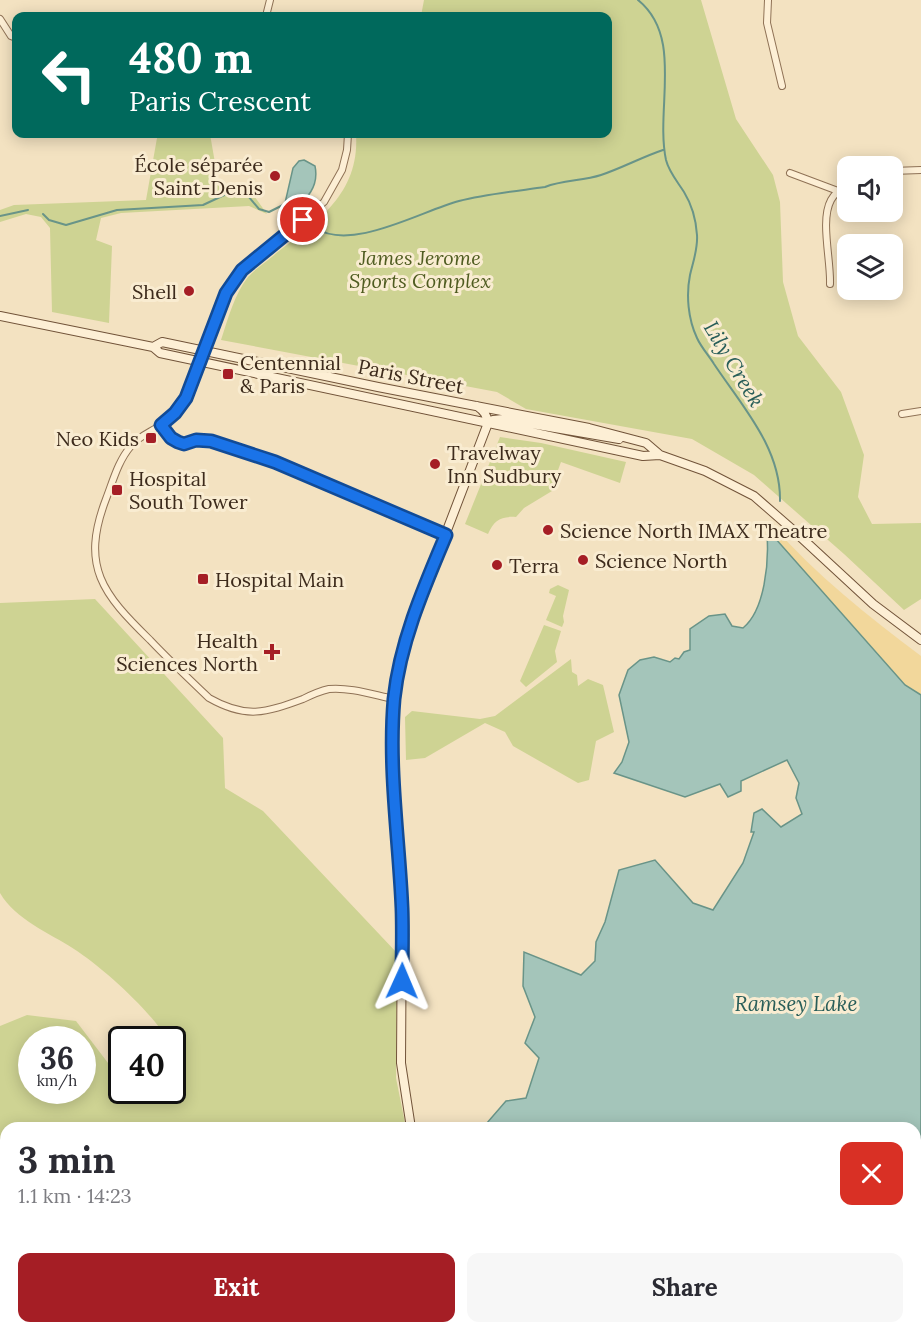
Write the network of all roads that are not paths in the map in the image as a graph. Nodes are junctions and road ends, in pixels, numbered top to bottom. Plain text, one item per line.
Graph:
1 (768, 0) edge
2 (0, 19) edge
3 (12, 36) edge
4 (782, 86) dead end
5 (348, 138) edge
6 (903, 171) edge
7 (921, 171) edge
8 (790, 173) dead end
9 (837, 191) edge
10 (837, 192) edge
11 (830, 284) dead end
12 (0, 316) edge
13 (153, 347) junction
14 (205, 351) junction
15 (201, 362) junction
16 (476, 405) junction
17 (921, 411) edge
18 (902, 414) dead end
19 (488, 423) junction
20 (161, 425) junction
21 (646, 443) junction
22 (660, 455) junction
23 (446, 535) junction
24 (921, 640) edge
25 (394, 699) junction
26 (410, 1122) edge

1 - 4 street
2 - 3 street
5 - 14 street
6 - 7 street
8 - 9 street
10 - 11 street
12 - 13 main road, Paris Street
13 - 14 main road, Paris Street
13 - 15 main road, Paris Street
14 - 15 street
14 - 16 main road, Paris Street
15 - 19 main road, Paris Street
15 - 20 street
16 - 19 main road
16 - 21 main road, Paris Street
17 - 18 street
19 - 21 main road
19 - 22 main road, Paris Street
19 - 23 main road
20 - 23 street
20 - 25 street
21 - 22 main road, Paris Street
22 - 24 main road, Paris Street
23 - 25 main road
25 - 26 main road

